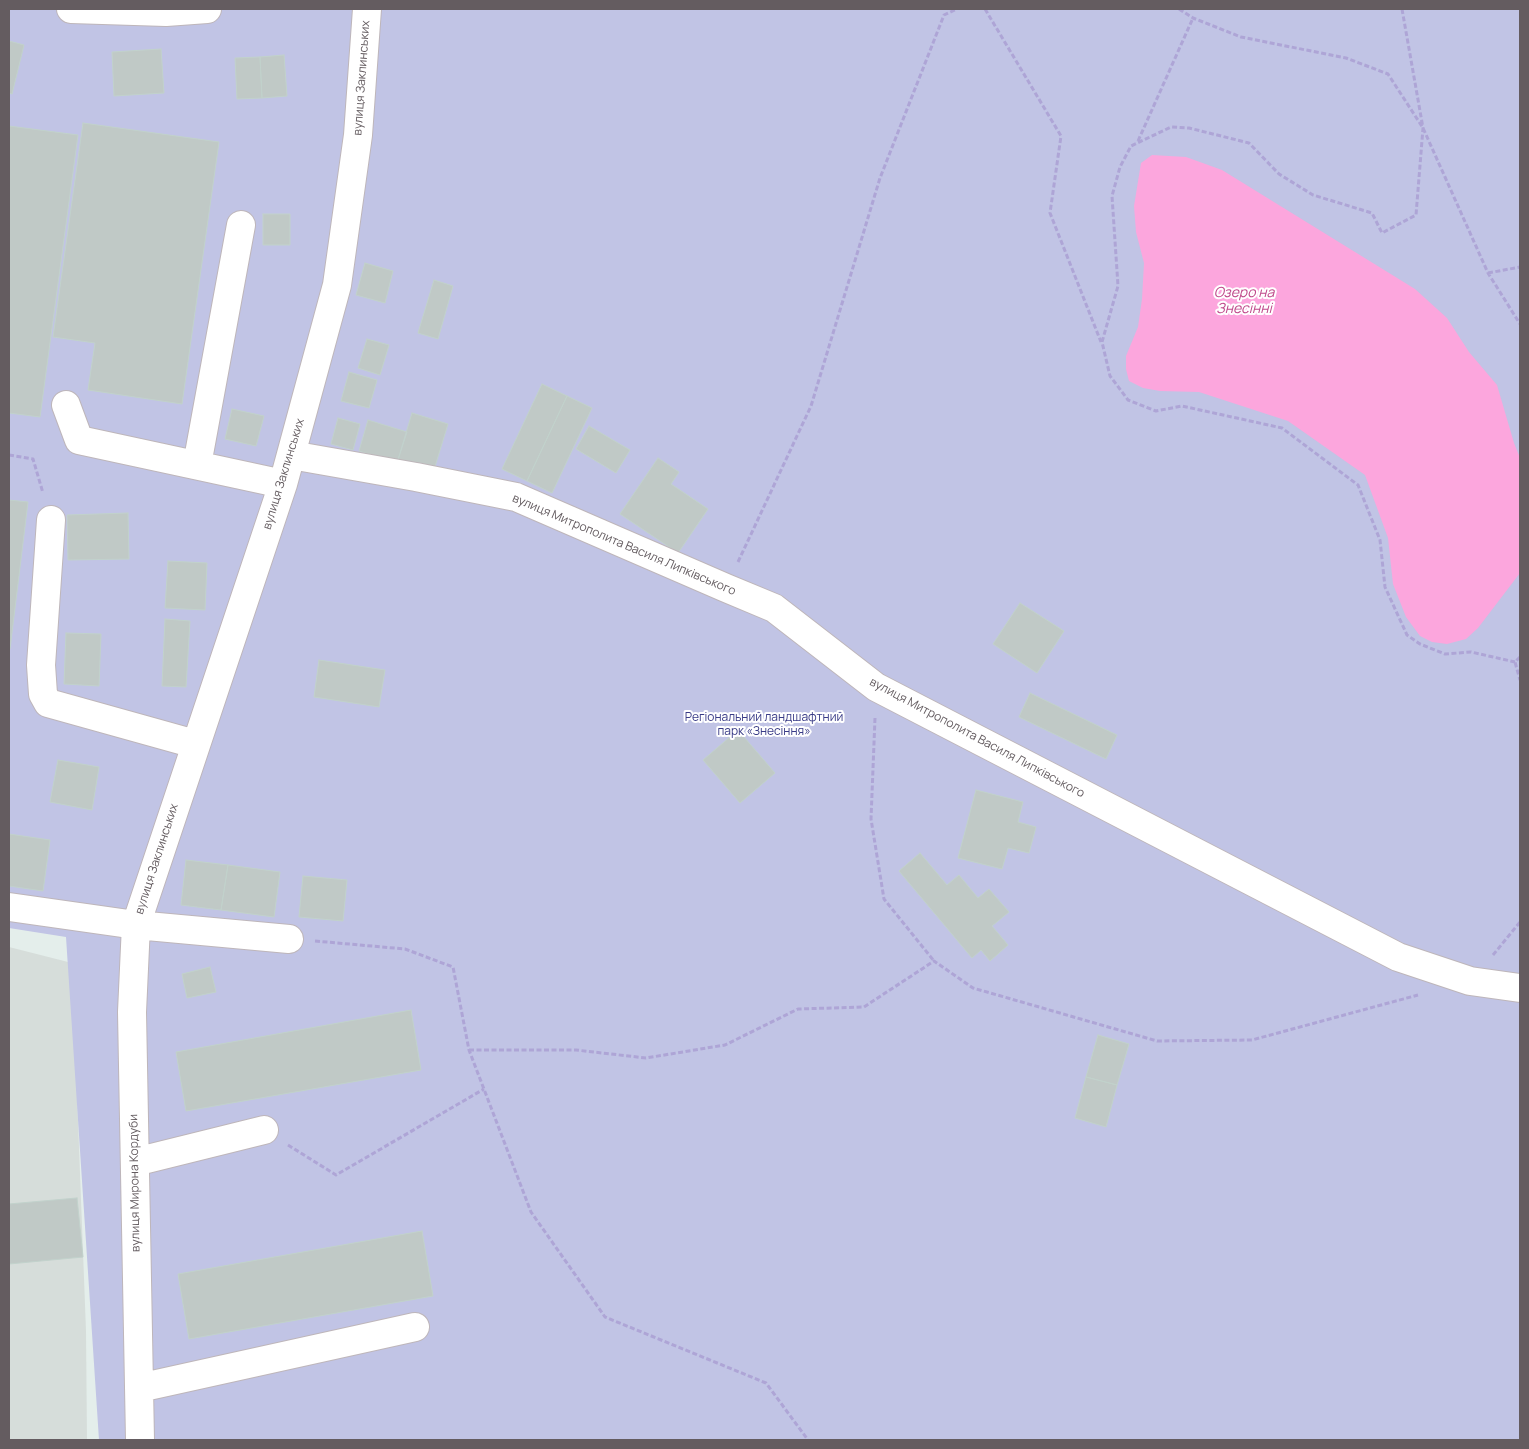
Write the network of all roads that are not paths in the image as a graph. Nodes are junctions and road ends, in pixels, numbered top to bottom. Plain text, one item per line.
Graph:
1 (71, 9) edge
2 (207, 9) edge
3 (367, 9) edge
4 (241, 225) dead end
5 (66, 405) dead end
6 (291, 455) junction
7 (197, 466) junction
8 (283, 484) junction
9 (51, 520) road end
10 (195, 744) junction
11 (9, 907) edge
12 (136, 925) junction
13 (289, 939) road end
14 (1520, 988) edge
15 (264, 1130) road end
16 (135, 1162) junction
17 (415, 1327) dead end
18 (139, 1388) junction
19 (140, 1440) edge

1 - 2 street
3 - 6 street, вулиця Заклинських
4 - 7 street
5 - 7 street
6 - 8 street, вулиця Заклинських
6 - 14 street, вулиця Митрополита Василя Липківського
7 - 8 street
8 - 10 street, вулиця Заклинських
9 - 10 street
10 - 12 street, вулиця Заклинських
11 - 12 street
12 - 13 street
12 - 16 street, вулиця Мирона Кордуби
15 - 16 street
16 - 18 street, вулиця Мирона Кордуби
17 - 18 street
18 - 19 street, вулиця Мирона Кордуби

